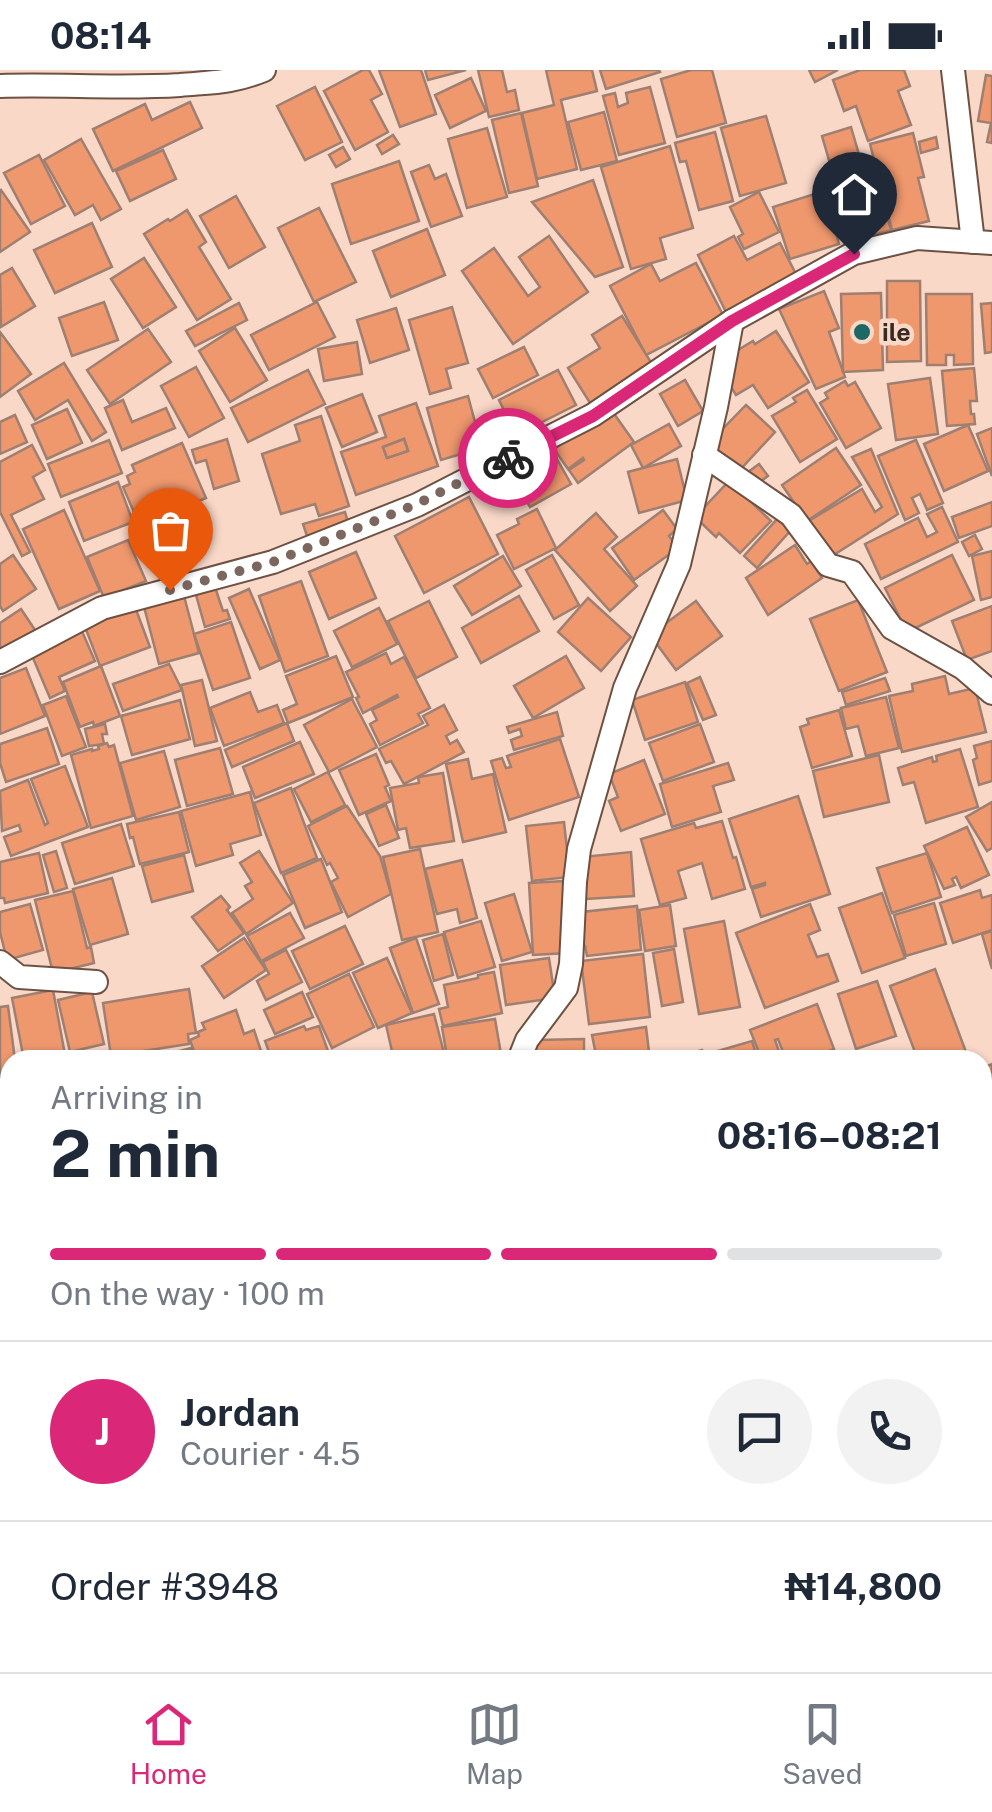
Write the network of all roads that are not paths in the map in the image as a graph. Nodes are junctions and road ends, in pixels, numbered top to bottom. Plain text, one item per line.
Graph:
1 (264, 70) edge
2 (953, 70) edge
3 (0, 86) edge
4 (983, 242) edge
5 (732, 321) junction
6 (704, 455) junction
7 (0, 662) edge
8 (992, 693) edge
9 (0, 962) edge
10 (96, 982) dead end
11 (524, 1050) edge

1 - 3 street
2 - 4 street
4 - 5 street
5 - 6 street
5 - 7 street
6 - 8 street
6 - 11 street
9 - 10 street

